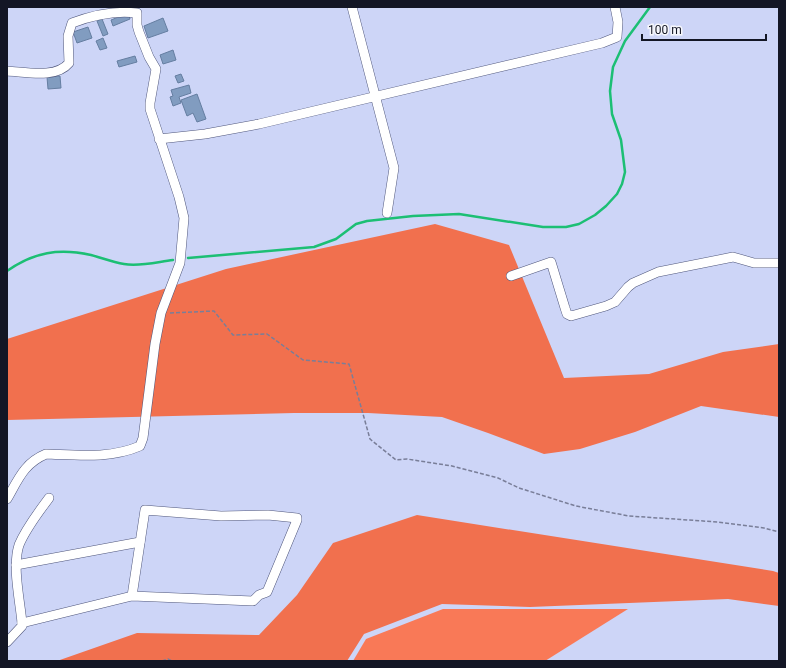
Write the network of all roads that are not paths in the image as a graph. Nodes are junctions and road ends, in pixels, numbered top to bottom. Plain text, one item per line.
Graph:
1 (352, 7) edge
2 (615, 7) edge
3 (7, 71) edge
4 (376, 96) junction
5 (159, 139) junction
6 (387, 213) dead end
7 (779, 263) edge
8 (511, 276) dead end
9 (49, 498) dead end
10 (7, 499) edge
11 (140, 542) junction
12 (16, 565) junction
13 (132, 596) junction
14 (22, 623) junction
15 (7, 642) edge

1 - 4 street
2 - 4 street
3 - 5 street
4 - 5 street
4 - 6 street
5 - 10 street
7 - 8 street
9 - 12 street
11 - 12 street
11 - 13 street
11 - 13 street
12 - 14 street
13 - 14 street
14 - 15 street

